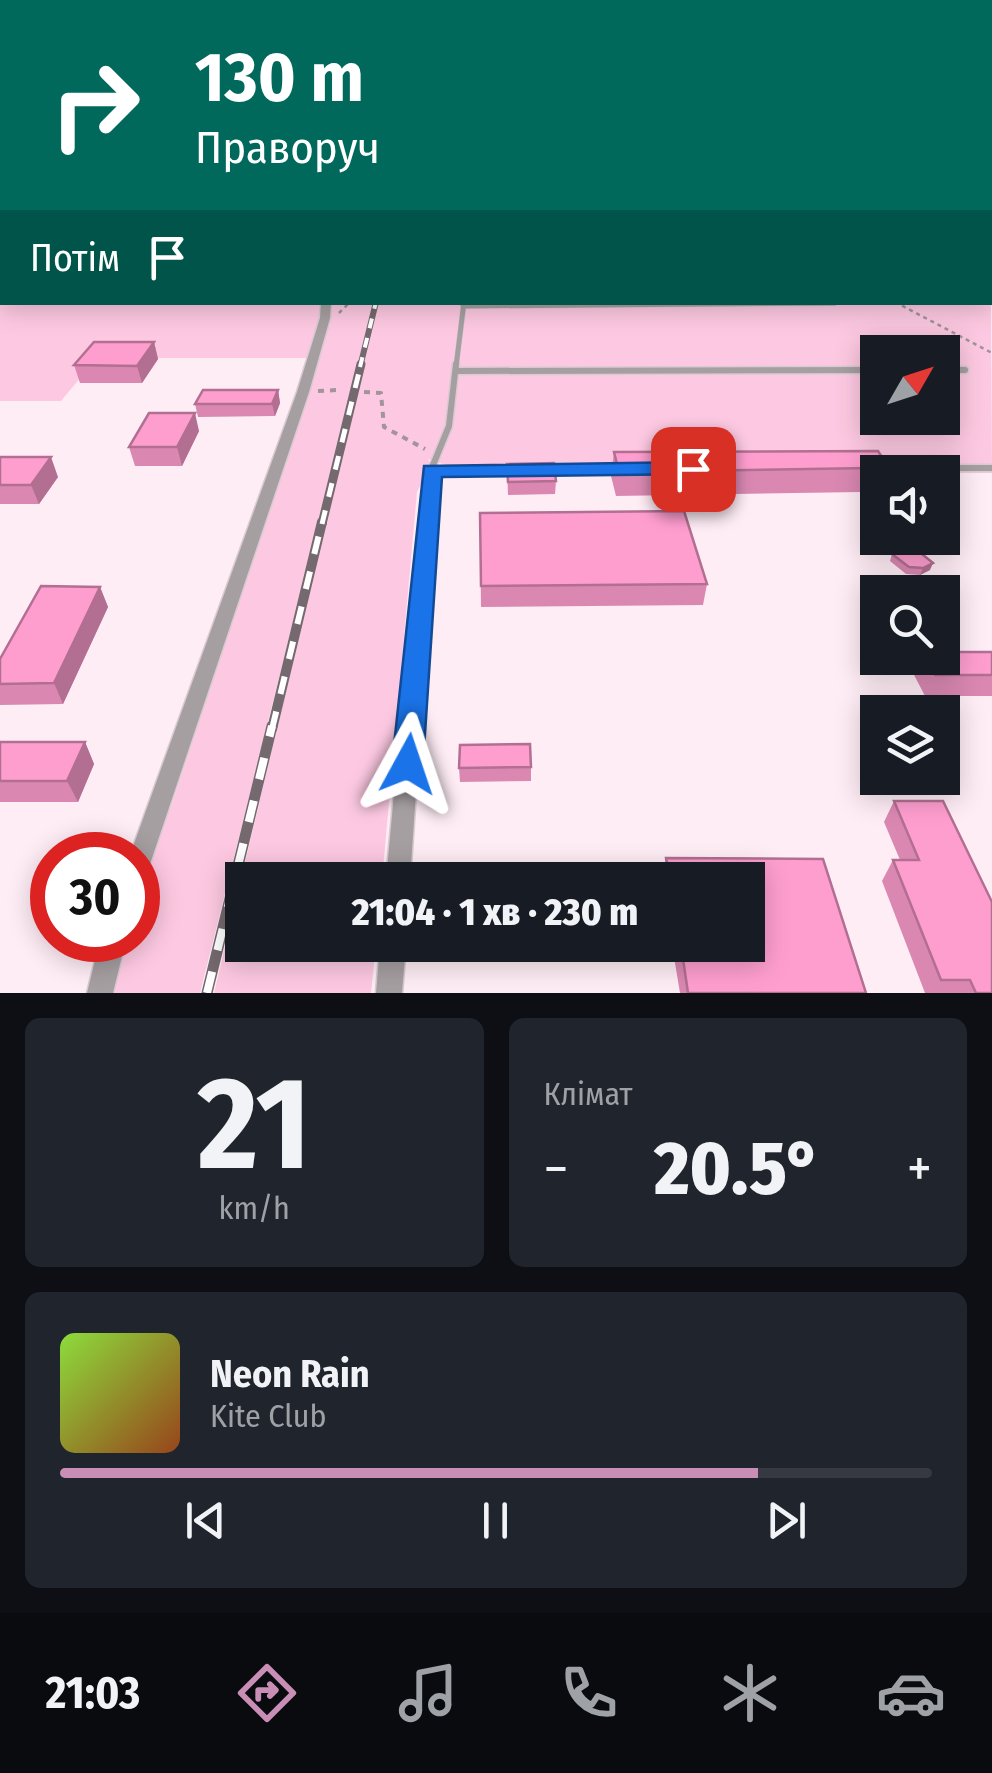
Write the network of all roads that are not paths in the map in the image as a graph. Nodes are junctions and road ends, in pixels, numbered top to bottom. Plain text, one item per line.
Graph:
1 (326, 305) edge
2 (464, 305) edge
3 (456, 370) junction
4 (860, 370) edge
5 (960, 370) edge
6 (965, 370) dead end
7 (960, 468) edge
8 (992, 468) edge
9 (432, 470) junction
10 (625, 470) edge
11 (149, 832) edge
12 (399, 862) edge
13 (108, 962) edge
14 (391, 962) edge
15 (100, 993) edge
16 (388, 993) edge

1 - 11 street
2 - 3 lane
3 - 4 lane
3 - 9 lane
5 - 6 lane
7 - 8 lane
9 - 10 lane
9 - 12 street
13 - 15 street
14 - 16 street

